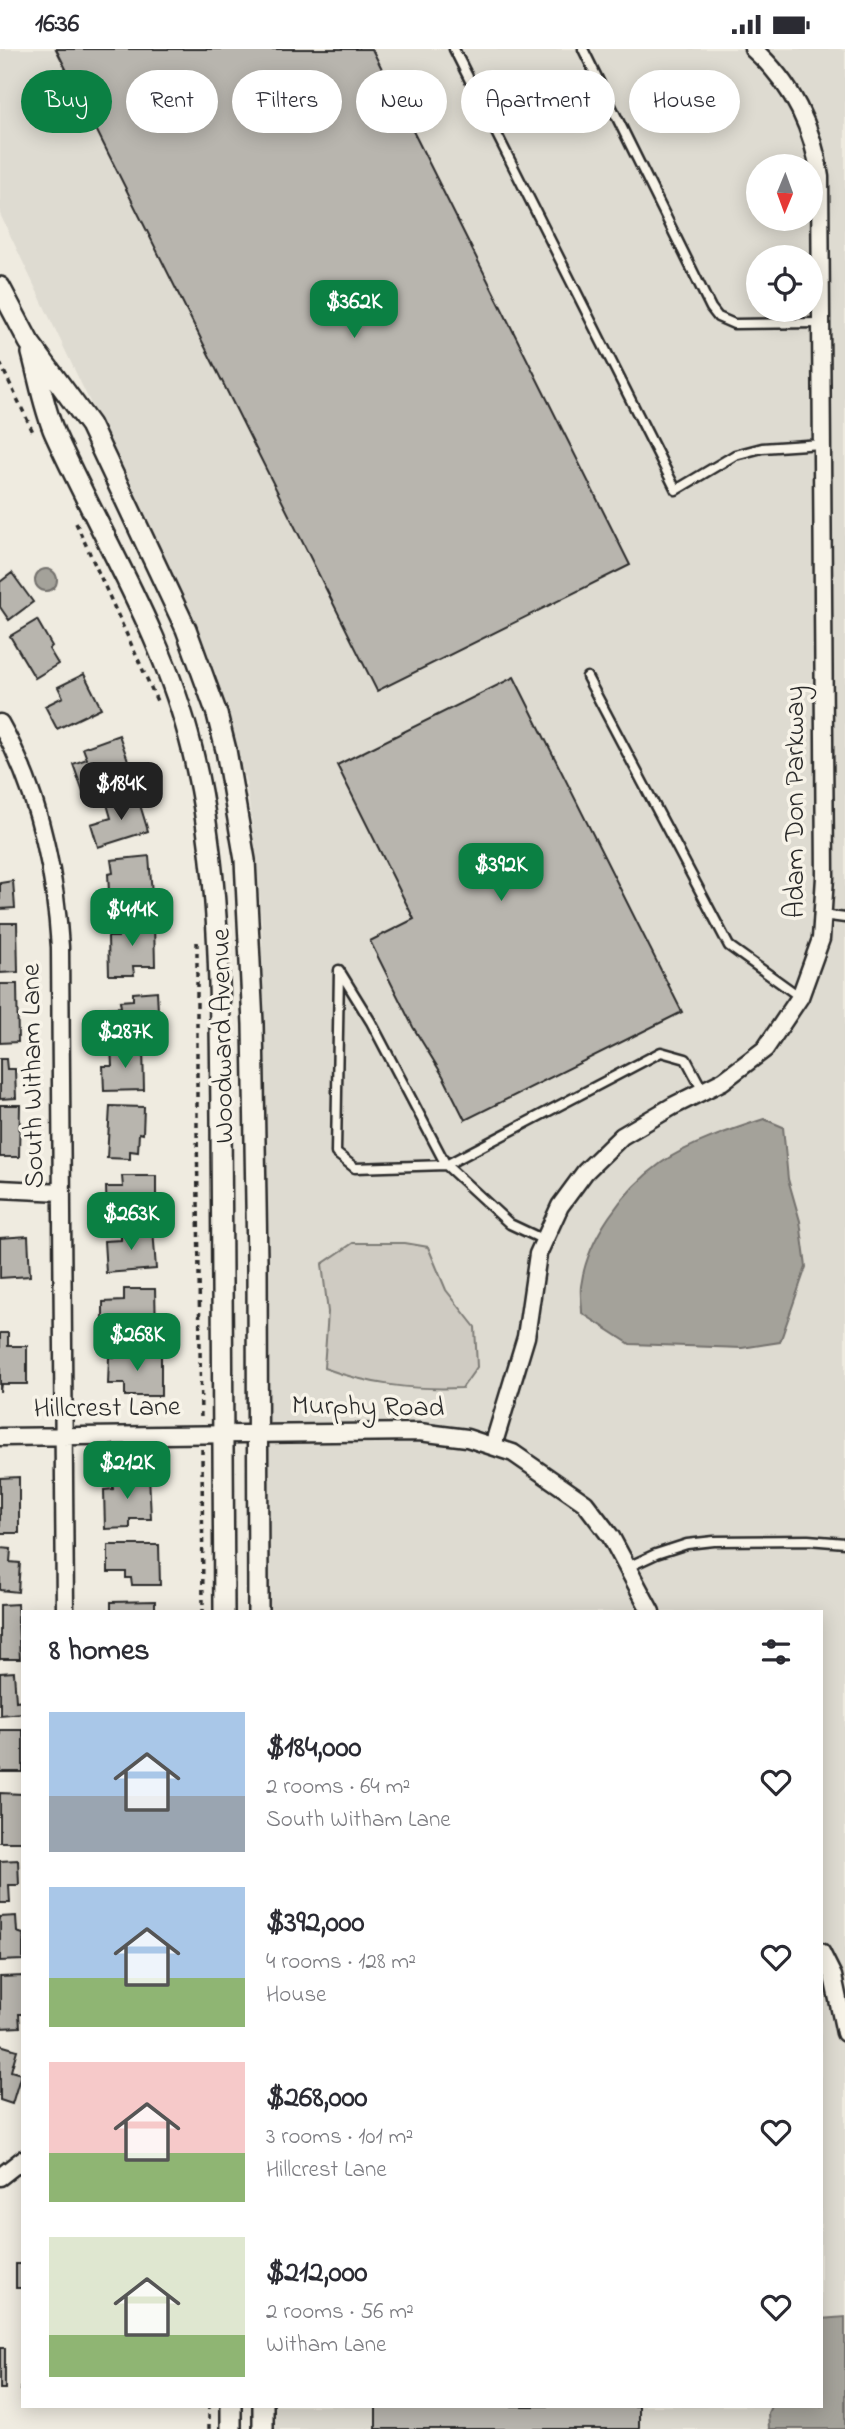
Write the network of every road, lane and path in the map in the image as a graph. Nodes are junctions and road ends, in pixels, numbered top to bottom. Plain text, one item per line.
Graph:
1 (454, 49) edge
2 (583, 49) edge
3 (753, 49) edge
4 (0, 286) edge
5 (821, 323) junction
6 (29, 341) junction
7 (0, 363) edge
8 (36, 438) dead end
9 (821, 444) junction
10 (71, 512) dead end
11 (587, 677) dead end
12 (162, 712) dead end
13 (0, 723) edge
14 (822, 915) junction
15 (845, 918) edge
16 (197, 936) dead end
17 (800, 997) junction
18 (703, 1091) junction
19 (446, 1165) junction
20 (0, 1189) edge
21 (62, 1192) junction
22 (544, 1240) junction
23 (201, 1413) dead end
24 (222, 1433) junction
25 (257, 1433) junction
26 (0, 1437) edge
27 (65, 1437) junction
28 (493, 1446) junction
29 (202, 1455) dead end
30 (845, 1543) edge
31 (628, 1567) junction
32 (65, 1610) edge
33 (203, 1610) edge
34 (224, 1610) edge
35 (258, 1610) edge
36 (650, 1610) edge
37 (823, 1956) edge
38 (845, 2033) edge
39 (21, 2161) edge
40 (0, 2177) edge
41 (209, 2408) edge
42 (231, 2408) edge
43 (263, 2408) edge
44 (209, 2429) edge
45 (231, 2429) edge
46 (263, 2429) edge

1 - 9 lane
2 - 5 lane
3 - 5 street, Adam Don Parkway
4 - 6 street, Woodward Avenue
5 - 9 street, Adam Don Parkway
6 - 24 street, Woodward Avenue
6 - 25 street, Woodward Avenue
7 - 8 path
9 - 14 street, Adam Don Parkway
10 - 12 path
11 - 17 lane
13 - 21 street, South Witham Lane
14 - 15 lane
14 - 17 street, Adam Don Parkway
16 - 23 path
17 - 18 street, Adam Don Parkway
18 - 19 lane
18 - 22 street, Adam Don Parkway
19 - 19 lane
19 - 22 lane
20 - 21 street
21 - 27 street, South Witham Lane
22 - 28 street, Adam Don Parkway
24 - 25 street, Hillcrest Lane
24 - 27 street, Hillcrest Lane
24 - 34 street, Woodward Avenue
25 - 28 street, Murphy Road
25 - 35 street, Woodward Avenue
26 - 27 street, Hillcrest Lane
27 - 32 street, South Witham Lane
28 - 31 street, Murphy Road
29 - 33 path
30 - 31 lane
31 - 36 street, Murphy Road
37 - 38 street
39 - 40 street
41 - 44 path
42 - 45 street
43 - 46 street

